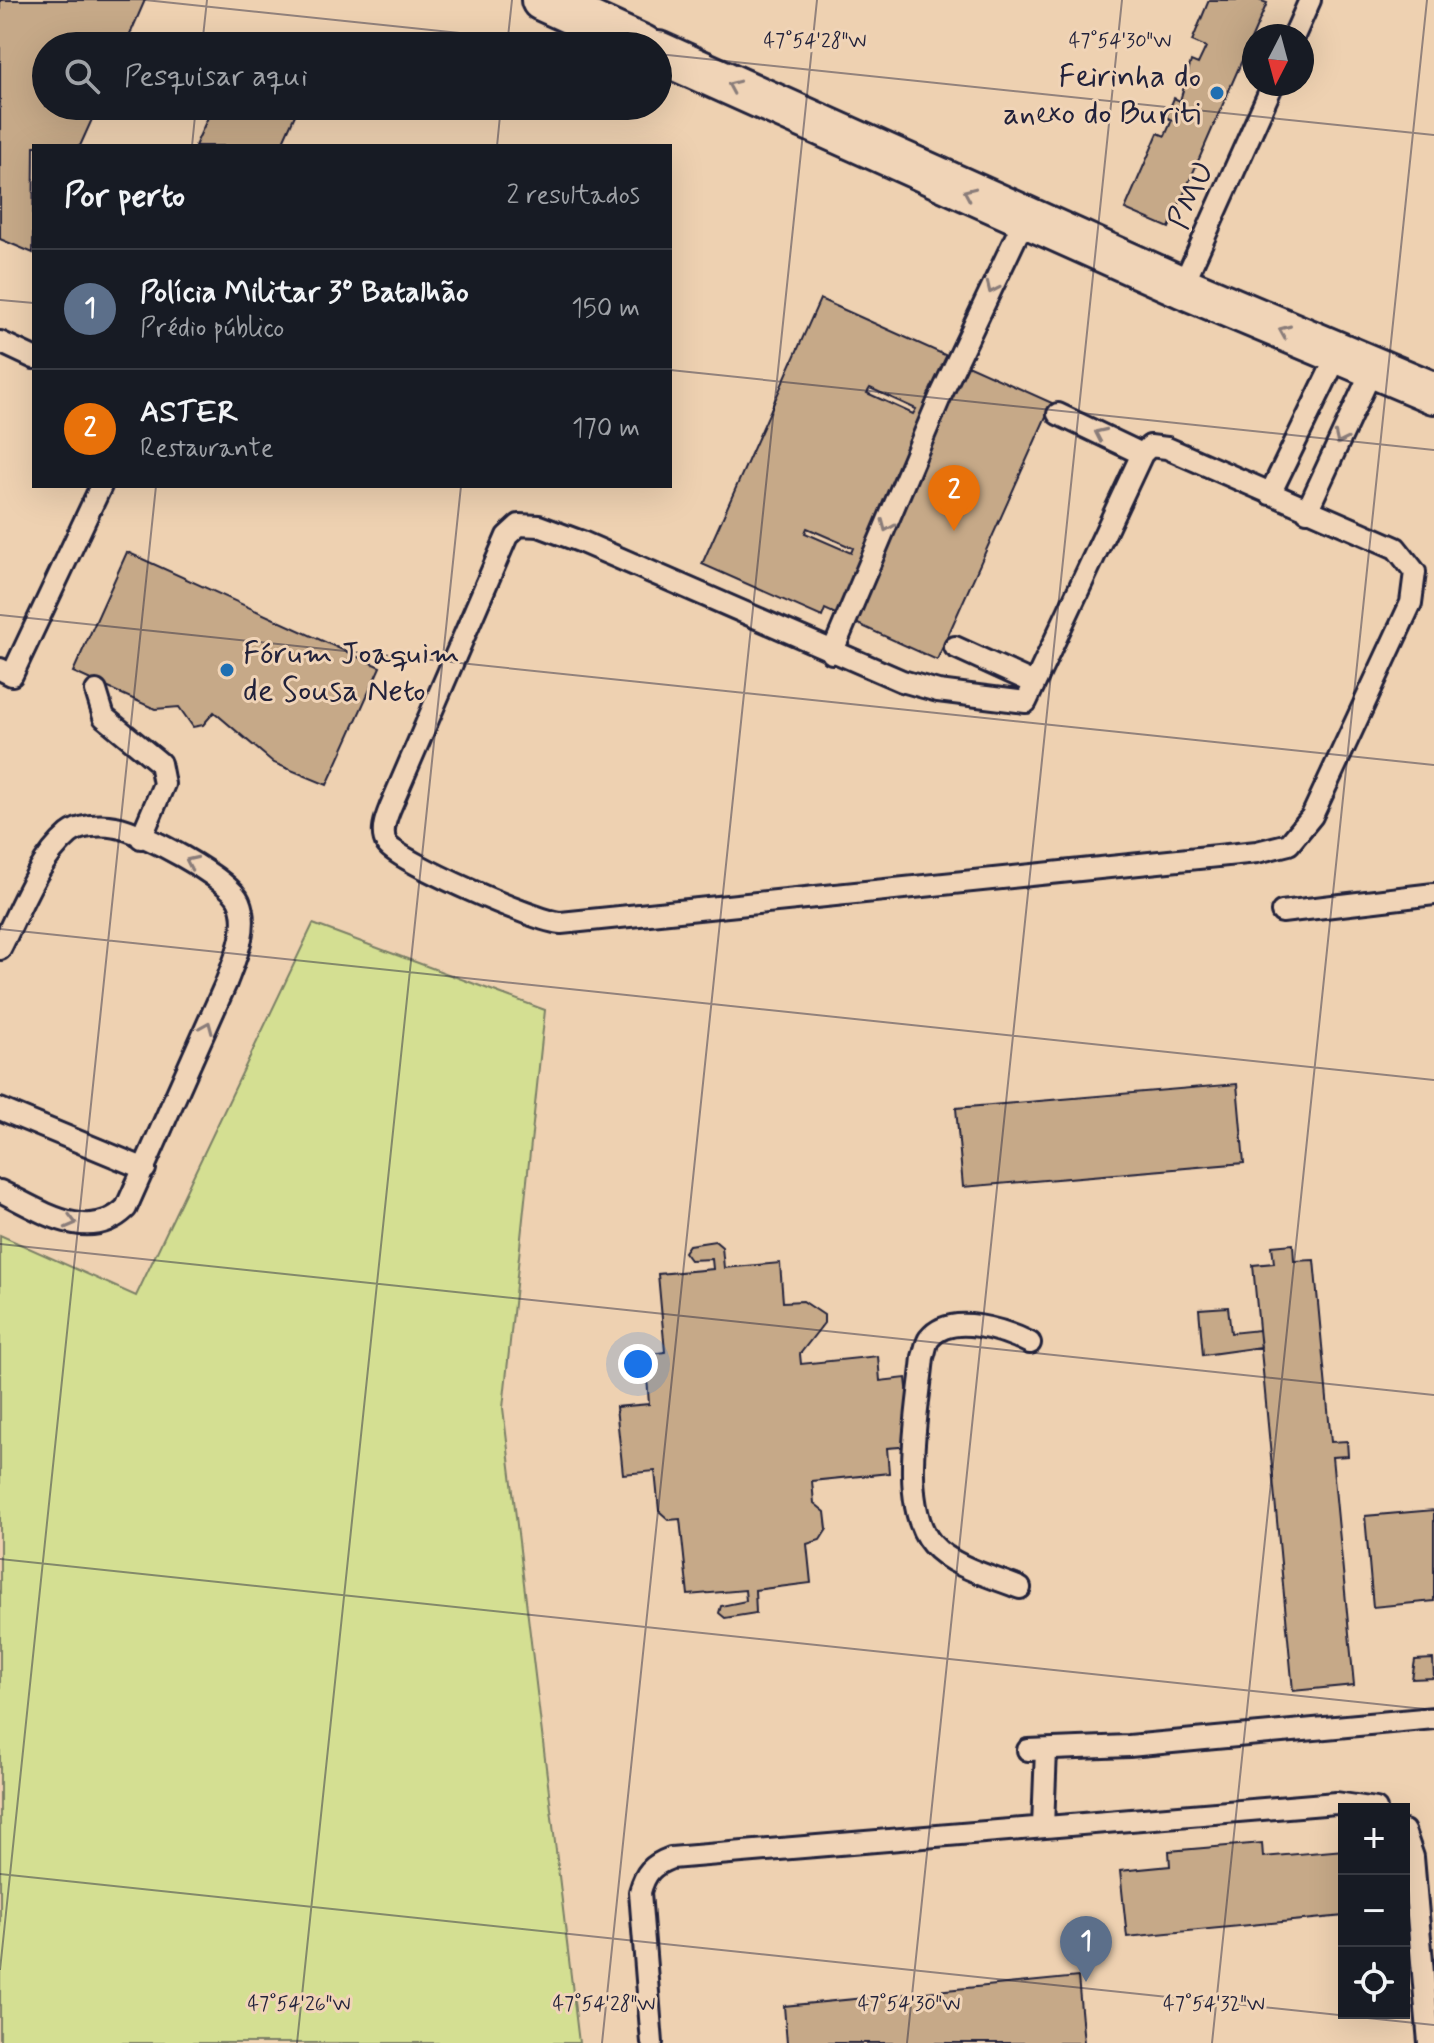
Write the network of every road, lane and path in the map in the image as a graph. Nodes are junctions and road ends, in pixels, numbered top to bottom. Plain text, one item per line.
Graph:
1 (542, 0) edge
2 (1310, 0) edge
3 (1299, 24) edge
4 (612, 32) edge
5 (672, 58) edge
6 (1268, 96) edge
7 (1025, 218) junction
8 (1182, 287) junction
9 (0, 342) edge
10 (32, 357) edge
11 (1356, 361) junction
12 (1434, 393) edge
13 (1058, 414) dead end
14 (1142, 454) junction
15 (100, 488) edge
16 (1270, 494) junction
17 (1307, 511) junction
18 (955, 647) dead end
19 (832, 653) junction
20 (0, 669) edge
21 (96, 691) dead end
22 (1030, 693) junction
23 (141, 838) junction
24 (1434, 894) edge
25 (1282, 912) dead end
26 (0, 949) edge
27 (0, 1109) edge
28 (145, 1169) junction
29 (0, 1191) edge
30 (1030, 1343) dead end
31 (1020, 1588) dead end
32 (1434, 1718) edge
33 (1338, 1803) edge
34 (1043, 1826) junction
35 (1410, 1848) edge
36 (652, 2043) edge
37 (1429, 2043) edge

1 - 4 street
2 - 3 lane
7 -> 5 street
6 - 8 lane, PMU
7 - 8 street
7 -> 19 lane
11 -> 8 street
9 - 10 lane
11 - 12 street
11 - 16 lane
11 -> 17 lane
14 -> 13 lane
14 - 16 lane
14 - 22 lane
15 - 20 lane
16 - 17 lane
17 - 19 lane
18 - 22 lane
19 - 22 lane
21 - 23 lane
23 - 26 lane
28 -> 23 lane
24 - 25 lane
27 - 28 lane
29 -> 28 lane
30 - 31 lane
32 - 34 lane
33 - 34 lane
34 - 36 lane
35 - 37 lane

